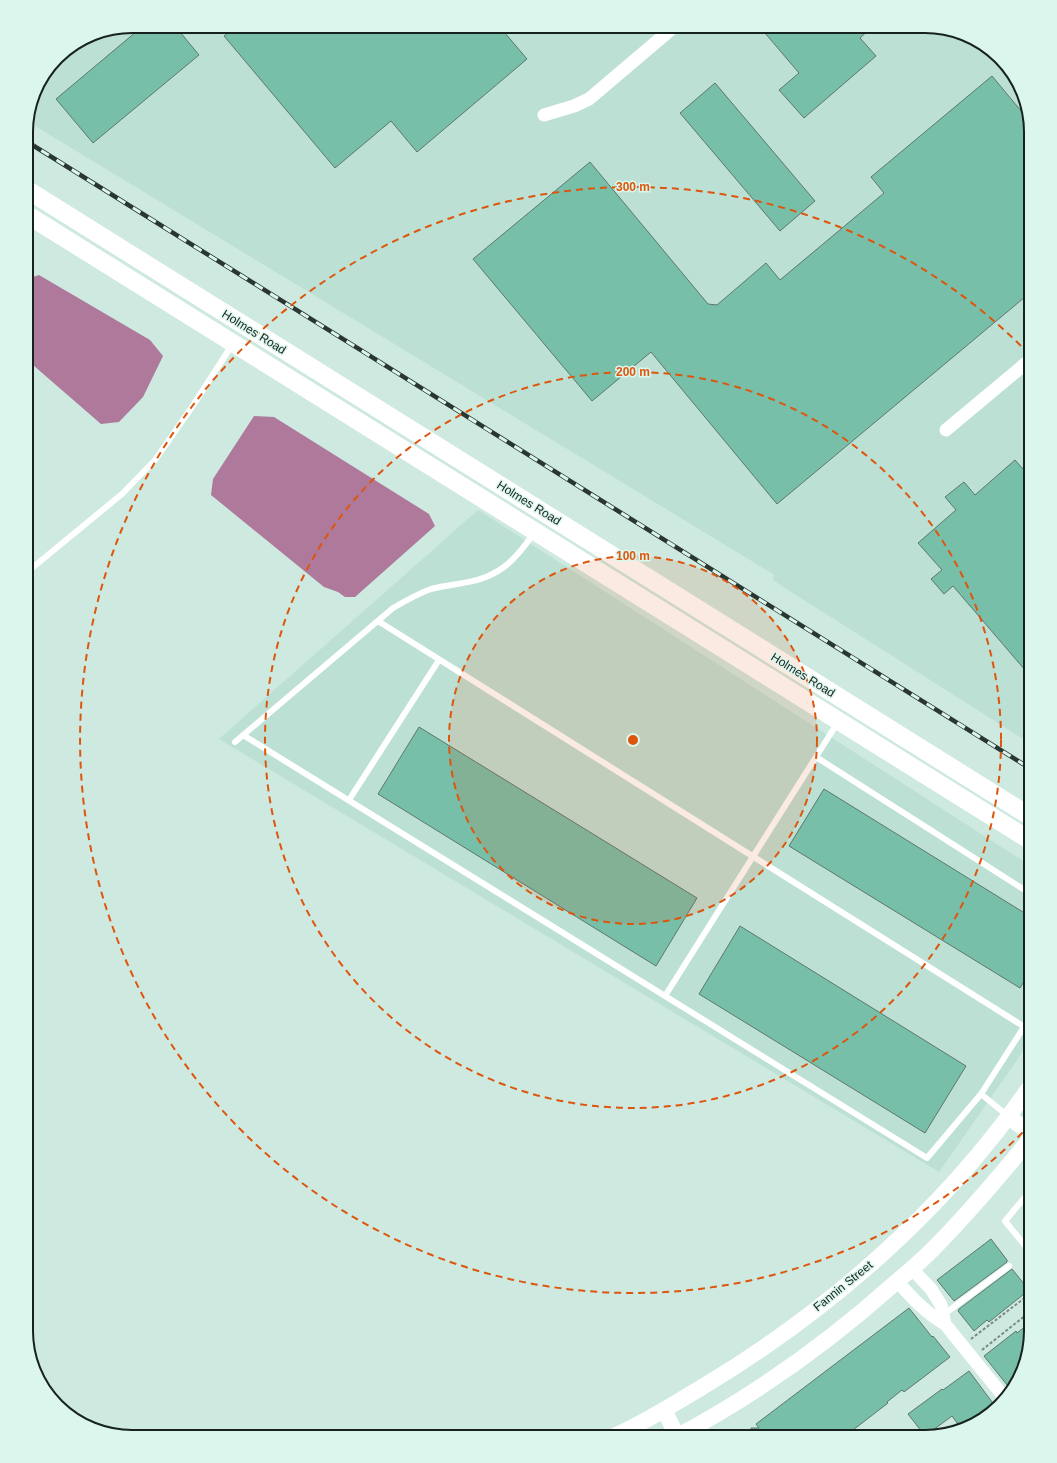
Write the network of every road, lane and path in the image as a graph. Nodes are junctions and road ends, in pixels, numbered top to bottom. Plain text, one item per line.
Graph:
1 (667, 33) edge
2 (544, 115) dead end
3 (33, 193) edge
4 (33, 218) edge
5 (244, 325) junction
6 (233, 343) junction
7 (1024, 365) edge
8 (946, 430) dead end
9 (545, 513) junction
10 (535, 532) junction
11 (33, 567) edge
12 (378, 621) junction
13 (439, 660) junction
14 (850, 704) junction
15 (839, 721) junction
16 (243, 734) junction
17 (235, 742) dead end
18 (816, 757) junction
19 (349, 800) junction
20 (1024, 813) edge
21 (1024, 837) edge
22 (753, 857) junction
23 (1024, 890) edge
24 (665, 996) junction
25 (1024, 1027) joint
26 (981, 1094) junction
27 (1024, 1096) edge
28 (1009, 1117) junction
29 (1024, 1129) edge
30 (1024, 1146) edge
31 (1024, 1199) edge
32 (1024, 1244) edge
33 (1009, 1266) dead end
34 (912, 1269) junction
35 (897, 1281) junction
36 (1024, 1298) edge
37 (1024, 1316) edge
38 (944, 1320) junction
39 (962, 1346) junction
40 (972, 1357) junction
41 (1001, 1394) edge
42 (664, 1410) junction
43 (626, 1430) edge
44 (673, 1430) edge
45 (687, 1430) edge

1 - 2 street
3 - 5 main road, Holmes Road
4 - 6 main road, Holmes Road
5 - 6 main road
5 - 9 main road, Holmes Road
6 - 10 main road, Holmes Road
6 - 11 lane
7 - 8 street
9 - 10 main road
9 - 14 main road, Holmes Road
10 - 12 lane
10 - 15 main road, Holmes Road
12 - 13 lane
12 - 16 lane
13 - 19 lane
13 - 22 lane
14 - 15 main road
14 - 20 main road, Holmes Road
15 - 18 lane
15 - 21 main road, Holmes Road
16 - 17 lane
16 - 19 lane
18 - 22 lane
18 - 23 lane
19 - 24 lane
22 - 24 lane
22 - 25 lane
24 - 26 lane
25 - 26 lane
26 - 28 lane
27 - 28 street, Fannin Street
28 - 29 street
28 - 42 street, Fannin Street
30 - 34 street
31 - 32 lane
33 - 38 lane
34 - 35 street
34 - 38 street
35 - 38 street
35 - 45 street
36 - 39 path
37 - 40 path
38 - 39 street
39 - 40 street
40 - 41 street
42 - 43 street, Fannin Street
42 - 44 street

